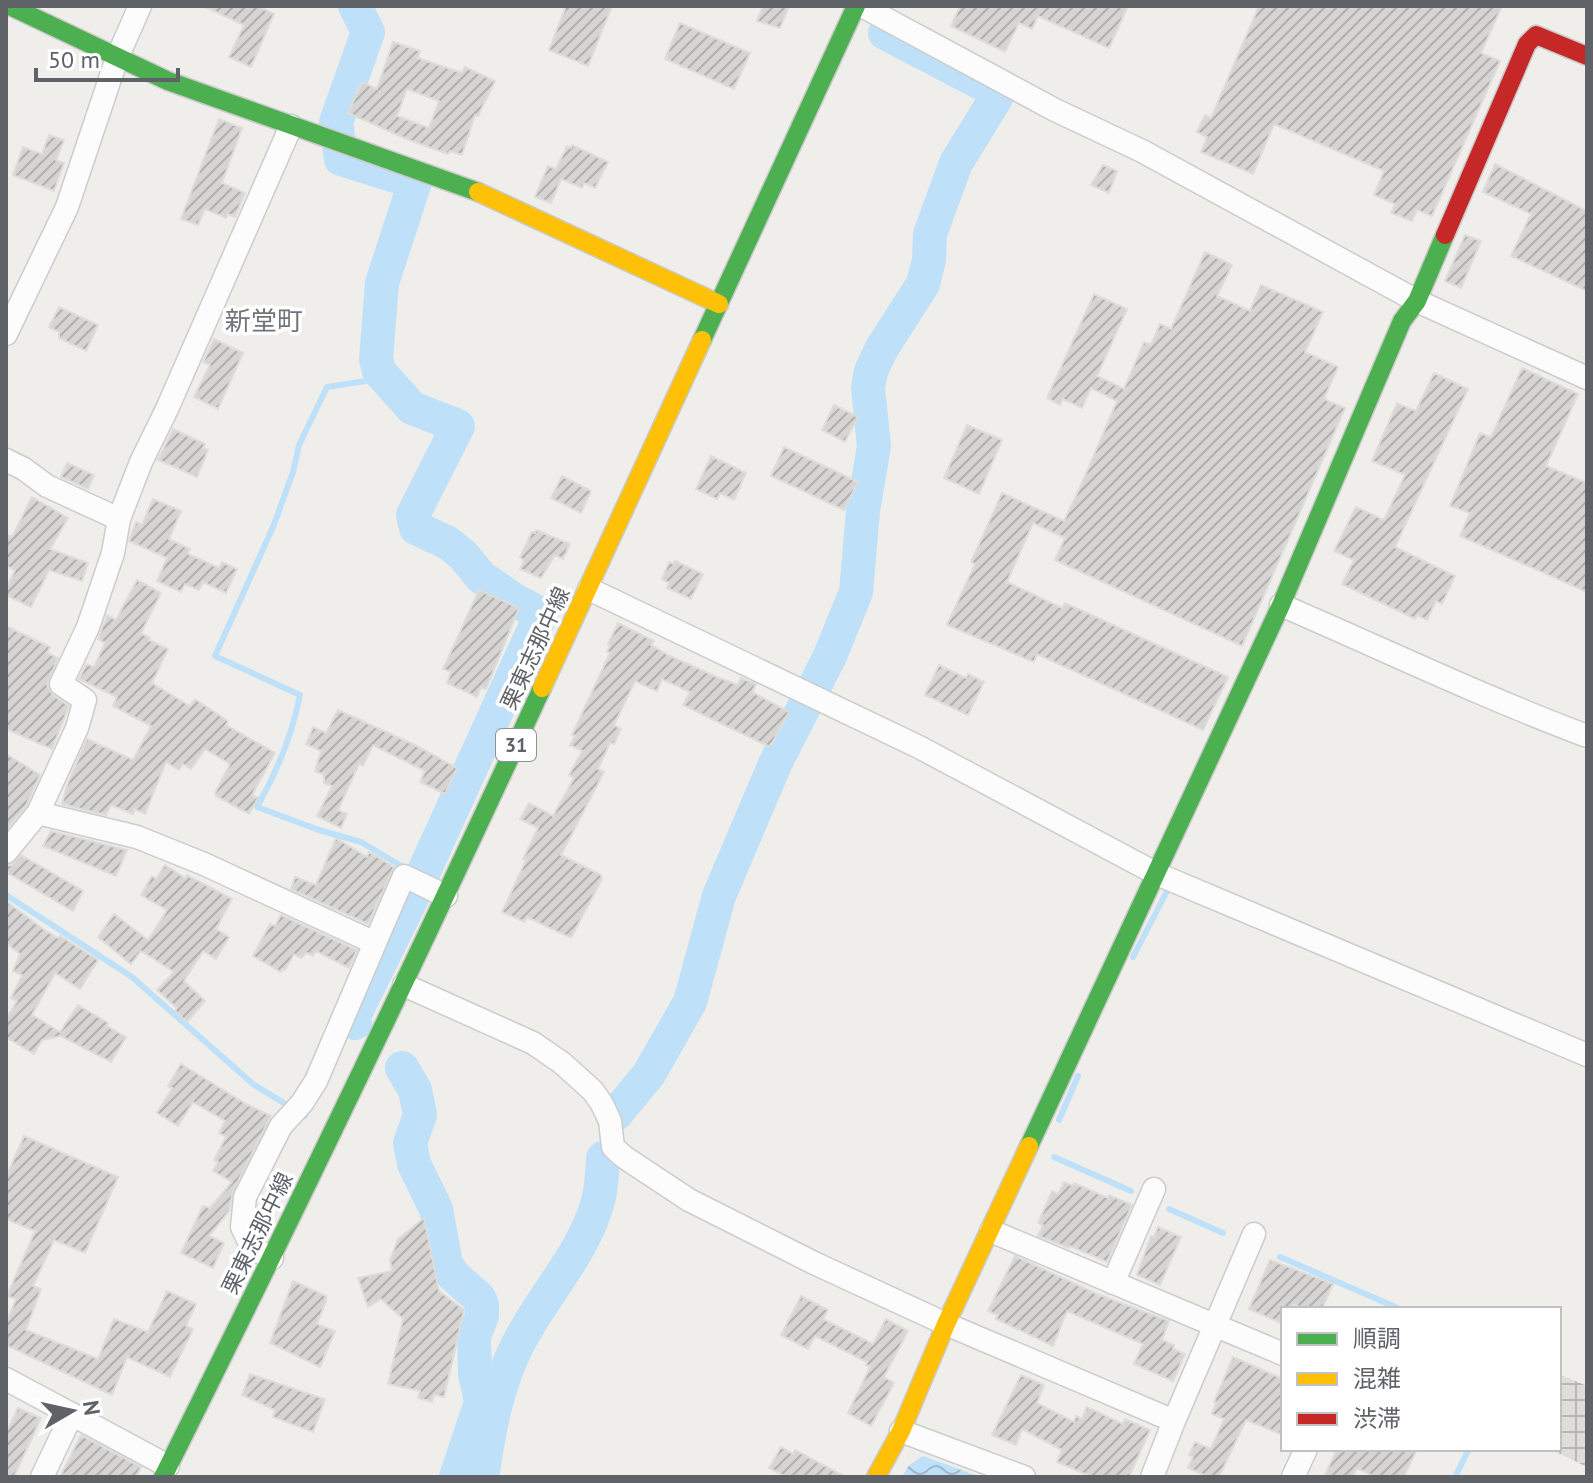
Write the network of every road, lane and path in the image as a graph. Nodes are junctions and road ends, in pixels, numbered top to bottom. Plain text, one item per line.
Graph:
1 (10, 6) edge
2 (140, 6) edge
3 (856, 6) edge
4 (862, 6) edge
5 (1587, 56) edge
6 (117, 58) junction
7 (291, 126) junction
8 (1417, 301) junction
9 (719, 304) junction
10 (6, 334) edge
11 (1587, 378) edge
12 (6, 460) edge
13 (119, 519) junction
14 (589, 589) junction
15 (1281, 605) junction
16 (1587, 736) edge
17 (38, 813) junction
18 (6, 852) edge
19 (1157, 874) junction
20 (446, 896) junction
21 (375, 943) junction
22 (404, 985) junction
23 (1587, 1055) edge
24 (1154, 1189) dead end
25 (991, 1231) junction
26 (1254, 1234) dead end
27 (272, 1258) junction
28 (1113, 1283) junction
29 (946, 1324) junction
30 (1215, 1326) junction
31 (1281, 1353) edge
32 (6, 1379) edge
33 (72, 1414) junction
34 (1174, 1421) junction
35 (901, 1431) junction
36 (1305, 1451) edge
37 (166, 1471) edge
38 (42, 1477) edge
39 (876, 1477) edge
40 (1024, 1477) edge
41 (1152, 1477) edge
42 (1293, 1477) edge

1 - 6 street
2 - 6 street
3 - 9 street, 栗東志那中線 / 31
4 - 8 street
5 - 8 street
6 - 7 street
6 - 10 street
7 - 9 street
7 - 13 street
8 - 11 street
8 - 15 street
9 - 14 street, 栗東志那中線 / 31
12 - 13 street
13 - 17 street
14 - 19 street
14 - 20 street, 栗東志那中線 / 31
15 - 16 street
15 - 19 street
17 - 18 street
17 - 21 street
19 - 23 street
19 - 25 street
20 - 21 street
20 - 22 street, 栗東志那中線 / 31
21 - 27 street
22 - 27 street, 栗東志那中線 / 31
22 - 29 street
24 - 28 street
25 - 28 street
25 - 29 street
26 - 30 street
27 - 37 street, 栗東志那中線 / 31
28 - 30 street
29 - 34 street
29 - 35 street
30 - 31 street
30 - 34 street
32 - 33 street
33 - 37 street
33 - 38 street
34 - 41 street
35 - 39 street
35 - 40 street
36 - 42 street

